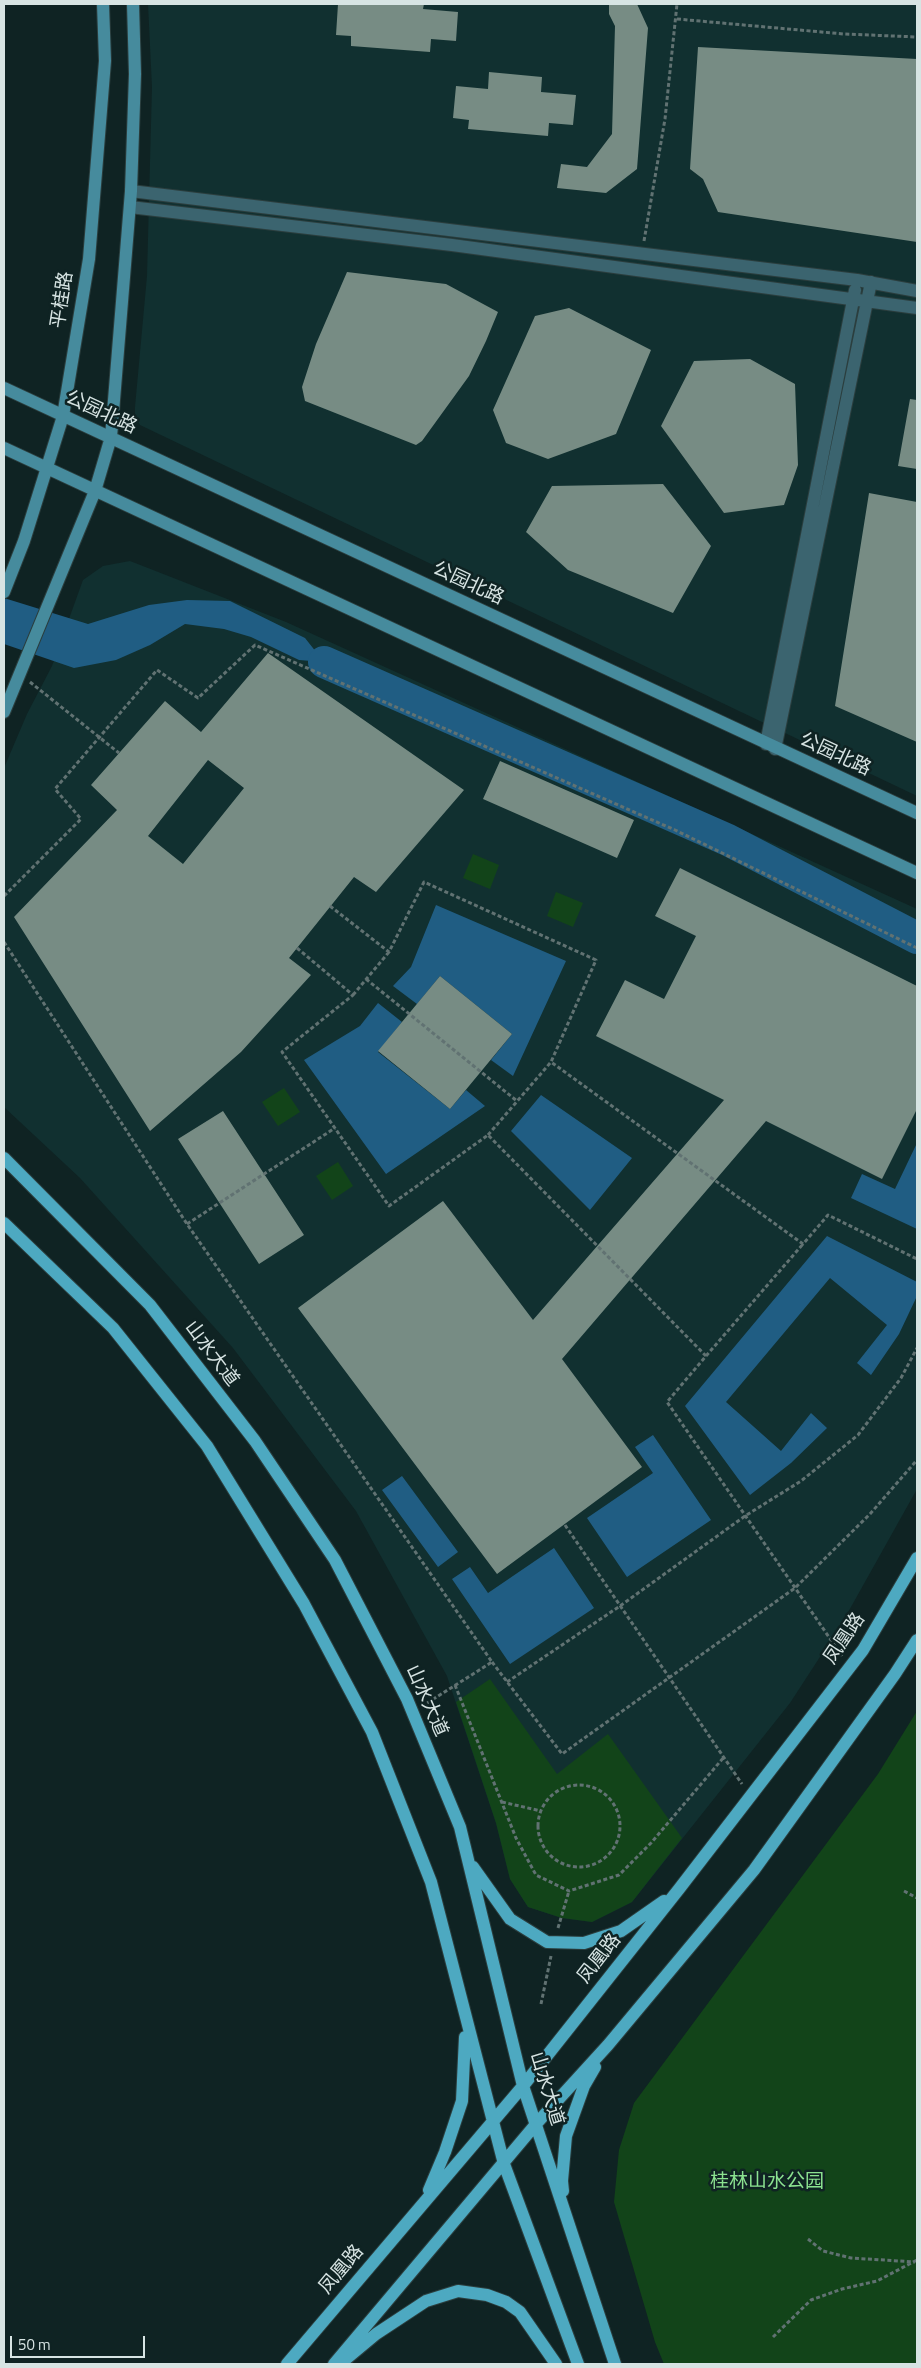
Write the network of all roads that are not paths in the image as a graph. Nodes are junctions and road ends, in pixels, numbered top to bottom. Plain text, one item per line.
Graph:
1 (103, 4) edge
2 (133, 4) edge
3 (131, 191) junction
4 (130, 207) junction
5 (857, 280) junction
6 (871, 282) junction
7 (917, 290) edge
8 (853, 298) junction
9 (868, 300) junction
10 (917, 308) edge
11 (4, 388) edge
12 (63, 416) junction
13 (110, 437) junction
14 (4, 448) edge
15 (46, 468) junction
16 (95, 491) junction
17 (4, 592) edge
18 (4, 712) edge
19 (771, 747) junction
20 (917, 814) edge
21 (917, 873) edge
22 (4, 1158) edge
23 (4, 1223) edge
24 (917, 1558) edge
25 (917, 1640) edge
26 (468, 1859) junction
27 (679, 1889) junction
28 (460, 1994) junction
29 (608, 2045) junction
30 (524, 2086) junction
31 (493, 2122) junction
32 (536, 2124) junction
33 (504, 2164) junction
34 (407, 2222) junction
35 (569, 2225) junction
36 (287, 2364) edge
37 (334, 2364) edge
38 (340, 2364) edge
39 (556, 2364) edge
40 (578, 2364) edge
41 (615, 2364) edge

1 - 12 main road, 平桂路
2 - 3 main road
3 - 4 main road
3 - 5 street
4 - 8 street
4 - 13 main road
5 - 6 street
5 - 8 street
6 - 7 street
6 - 9 street
8 - 9 street
8 - 19 street
9 - 10 street
9 - 19 street
11 - 12 main road, 公园北路
12 - 13 main road, 公园北路
12 - 15 main road, 平桂路
13 - 16 main road
13 - 19 main road, 公园北路
14 - 15 main road
15 - 16 main road
15 - 17 main road, 平桂路
16 - 18 main road
16 - 21 main road
19 - 20 main road, 公园北路
22 - 26 main road, 山水大道
23 - 28 main road
24 - 27 main road, 凤凰路
25 - 29 main road
26 - 27 main road
26 - 30 main road, 山水大道
27 - 30 main road, 凤凰路
28 - 31 main road
28 - 34 main road
29 - 32 main road
29 - 35 main road
30 - 31 main road, 凤凰路
30 - 32 main road, 山水大道
31 - 33 main road
31 - 34 main road, 凤凰路
32 - 33 main road
32 - 35 main road, 山水大道
33 - 37 main road
33 - 40 main road
34 - 36 main road, 凤凰路
35 - 41 main road, 山水大道
38 - 39 main road

